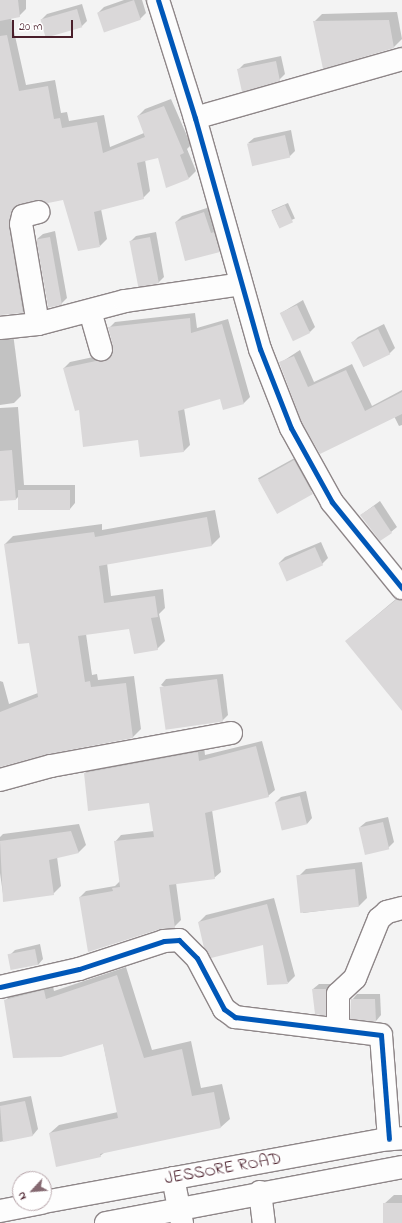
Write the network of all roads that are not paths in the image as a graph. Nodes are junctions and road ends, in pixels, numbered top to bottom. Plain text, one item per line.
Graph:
1 (158, 0) edge
2 (402, 59) edge
3 (195, 118) junction
4 (39, 212) dead end
5 (241, 284) junction
6 (90, 311) junction
7 (38, 324) junction
8 (0, 328) edge
9 (101, 350) dead end
10 (402, 588) edge
11 (231, 733) dead end
12 (0, 780) edge
13 (402, 908) edge
14 (0, 987) edge
15 (338, 1029) junction
16 (396, 1139) edge
17 (402, 1167) edge
18 (173, 1178) junction
19 (260, 1192) junction
20 (52, 1201) edge
21 (12, 1209) edge
22 (0, 1211) edge
23 (181, 1216) edge
24 (106, 1223) edge
25 (264, 1223) edge

1 - 3 street
2 - 3 street
3 - 5 street
4 - 7 street
5 - 6 street
5 - 10 street
6 - 7 street
6 - 9 street
7 - 8 street
11 - 12 street
13 - 15 street
14 - 15 street
15 - 16 street
16 - 18 street, JESSORE ROAD
17 - 19 street, JESSORE ROAD
18 - 20 street, JESSORE ROAD
18 - 23 street
19 - 23 street, JESSORE ROAD
19 - 25 street
21 - 22 street
23 - 24 street, JESSORE ROAD

